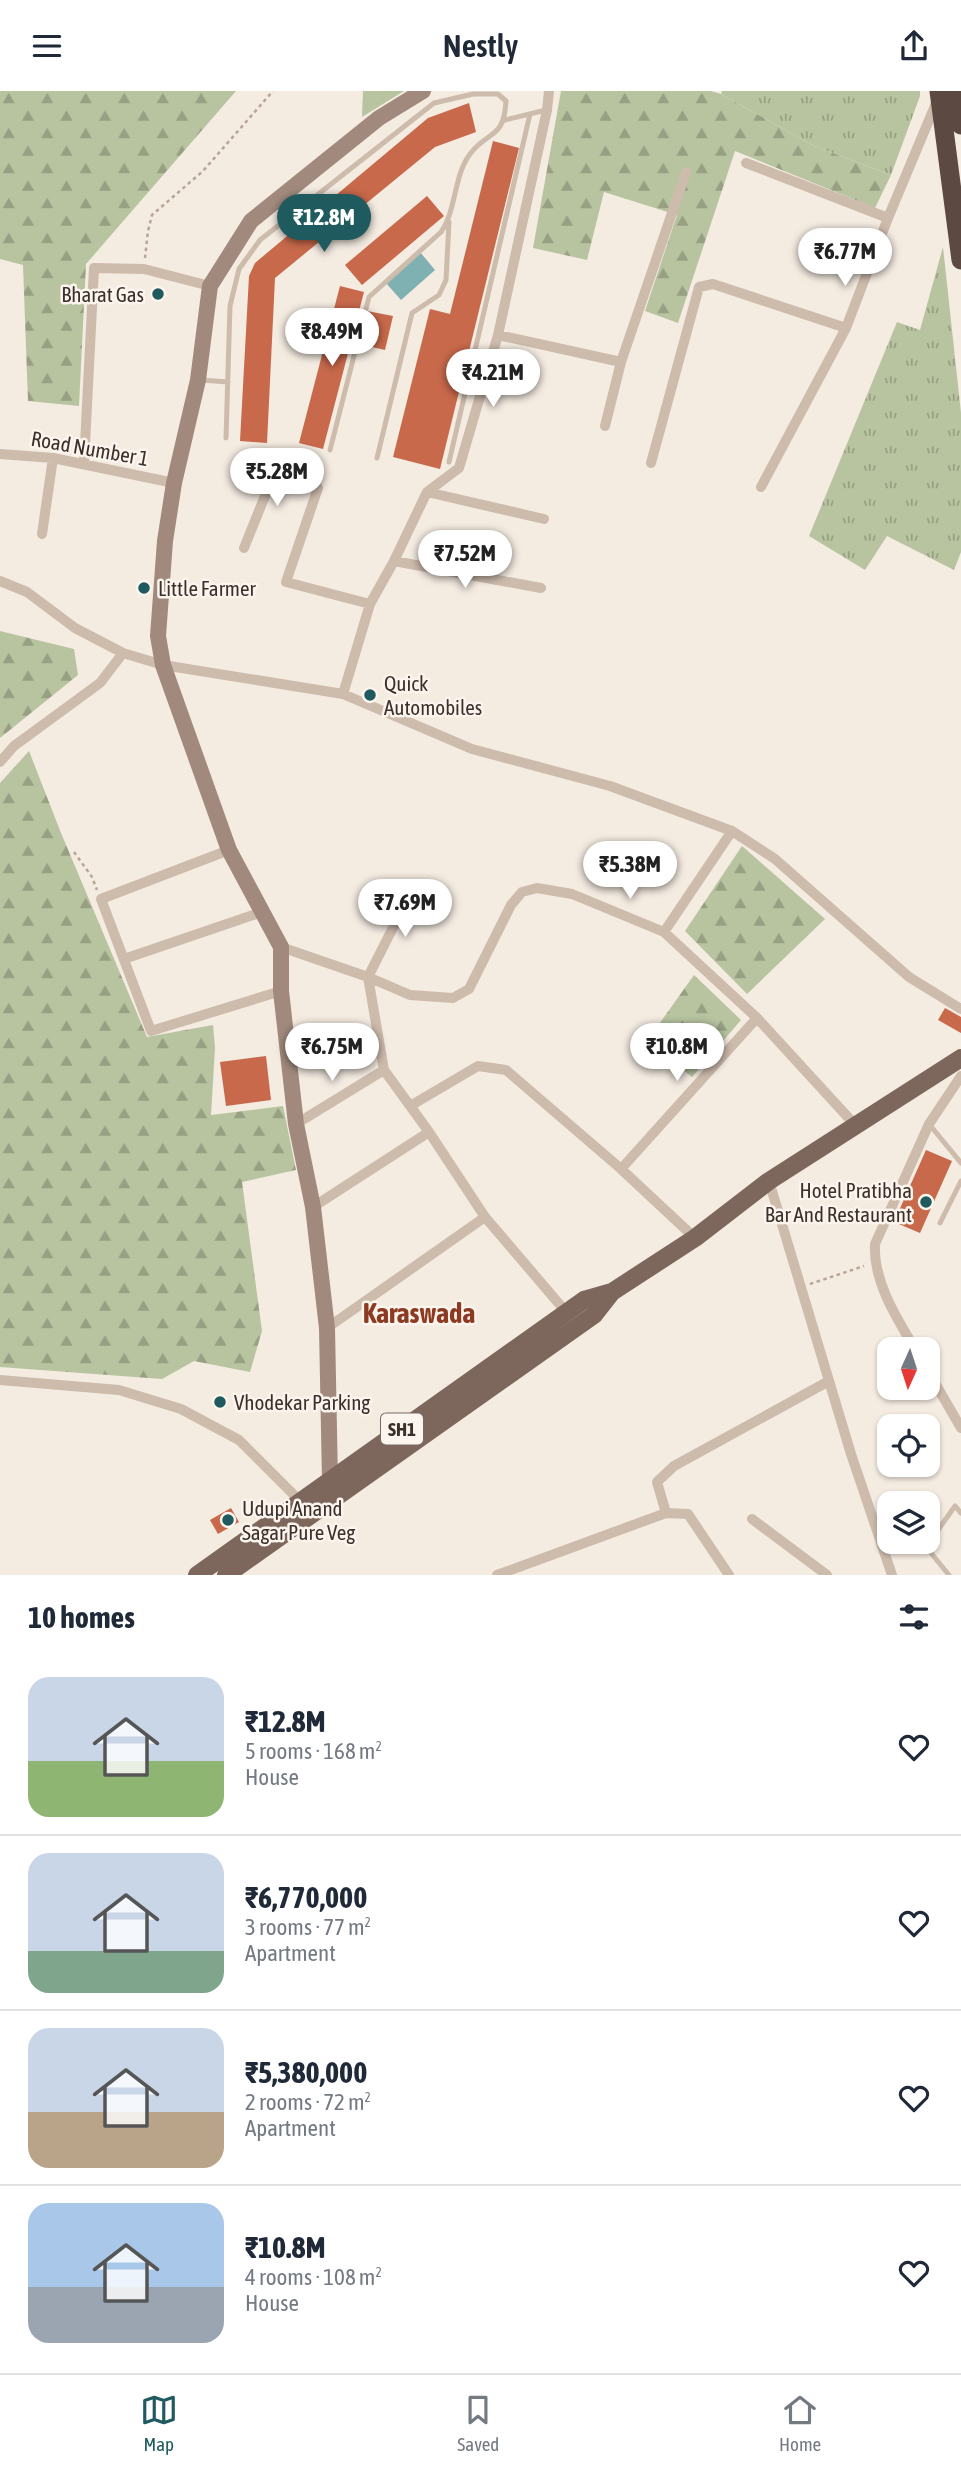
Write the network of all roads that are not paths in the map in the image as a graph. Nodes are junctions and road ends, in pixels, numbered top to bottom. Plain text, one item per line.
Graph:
1 (423, 91) edge
2 (549, 91) edge
3 (945, 92) edge
4 (547, 110) junction
5 (530, 114) junction
6 (505, 120) junction
7 (961, 125) edge
8 (746, 163) dead end
9 (686, 172) dead end
10 (888, 218) junction
11 (449, 220) junction
12 (961, 260) edge
13 (210, 286) junction
14 (846, 328) junction
15 (498, 335) junction
16 (621, 362) junction
17 (198, 380) junction
18 (228, 382) junction
19 (605, 426) dead end
20 (226, 438) dead end
21 (330, 450) dead end
22 (0, 454) edge
23 (53, 458) junction
24 (377, 458) dead end
25 (449, 462) dead end
26 (651, 463) dead end
27 (84, 464) junction
28 (174, 483) junction
29 (761, 487) dead end
30 (427, 492) junction
31 (544, 519) dead end
32 (42, 534) dead end
33 (244, 548) dead end
34 (394, 561) junction
35 (0, 581) edge
36 (541, 588) dead end
37 (370, 604) junction
38 (123, 653) junction
39 (163, 665) junction
40 (343, 694) junction
41 (0, 762) edge
42 (732, 831) junction
43 (229, 850) junction
44 (413, 888) dead end
45 (262, 912) junction
46 (664, 932) junction
47 (281, 947) junction
48 (124, 959) junction
49 (368, 977) junction
50 (281, 991) junction
51 (961, 1009) edge
52 (757, 1018) junction
53 (961, 1058) edge
54 (384, 1070) junction
55 (961, 1076) edge
56 (410, 1106) junction
57 (296, 1124) junction
58 (929, 1124) junction
59 (856, 1126) junction
60 (429, 1132) junction
61 (961, 1163) edge
62 (621, 1169) junction
63 (769, 1181) junction
64 (961, 1181) edge
65 (313, 1207) junction
66 (485, 1216) junction
67 (940, 1223) dead end
68 (695, 1238) junction
69 (612, 1292) junction
70 (566, 1312) junction
71 (327, 1328) junction
72 (908, 1337) edge
73 (0, 1380) edge
74 (829, 1381) junction
75 (940, 1392) edge
76 (961, 1428) edge
77 (334, 1488) junction
78 (301, 1502) junction
79 (666, 1513) junction
80 (961, 1513) edge
81 (752, 1519) dead end
82 (241, 1563) edge
83 (503, 1574) edge
84 (197, 1575) edge
85 (226, 1575) edge
86 (729, 1575) edge
87 (827, 1575) edge
88 (892, 1575) edge
89 (949, 1575) edge

1 - 13 street
2 - 4 street
3 - 7 highway
3 - 10 street
3 - 12 highway
4 - 5 lane
4 - 15 street
5 - 6 lane
5 - 25 lane
6 - 11 lane
6 - 18 lane
8 - 10 street
9 - 16 street
10 - 14 street
11 - 21 lane
11 - 24 lane
13 - 17 street
13 - 27 street
14 - 26 street
14 - 29 street
15 - 16 street
15 - 30 street
16 - 19 street
17 - 18 lane
17 - 28 street
18 - 20 lane
22 - 23 street, Road Number 1
23 - 27 street, Road Number 1
23 - 32 street
27 - 28 street, Road Number 1
28 - 39 street
30 - 31 street
30 - 34 street
33 - 37 street
34 - 36 street
34 - 37 street
35 - 38 street
37 - 40 street
38 - 39 street
38 - 41 street
39 - 40 street
39 - 43 street
40 - 42 street
42 - 46 street
42 - 51 street
43 - 45 street
43 - 48 street
44 - 49 street
45 - 47 street
45 - 48 street
46 - 49 street
46 - 52 street
47 - 49 street
47 - 50 street
48 - 50 street
49 - 54 street
50 - 57 street
52 - 59 street
52 - 62 street
53 - 59 main road, SH1
54 - 56 street
54 - 57 street
55 - 58 street
56 - 60 street
56 - 62 street
57 - 65 street
58 - 61 lane
58 - 72 street
59 - 63 main road, SH1
60 - 65 street
60 - 66 street
62 - 68 street
63 - 68 main road, SH1
63 - 74 street
64 - 67 lane
65 - 71 street
66 - 70 street
66 - 71 street
68 - 69 main road, SH1
69 - 70 main road, SH1
69 - 77 main road, SH1
70 - 77 main road, SH1
71 - 77 street
73 - 78 street
74 - 79 street
74 - 88 street
75 - 76 street
77 - 78 main road, SH1
77 - 82 main road, SH1
78 - 82 main road, SH1
79 - 83 street
79 - 86 street
80 - 89 lane
81 - 87 street
82 - 84 main road, SH1
82 - 85 main road, SH1

